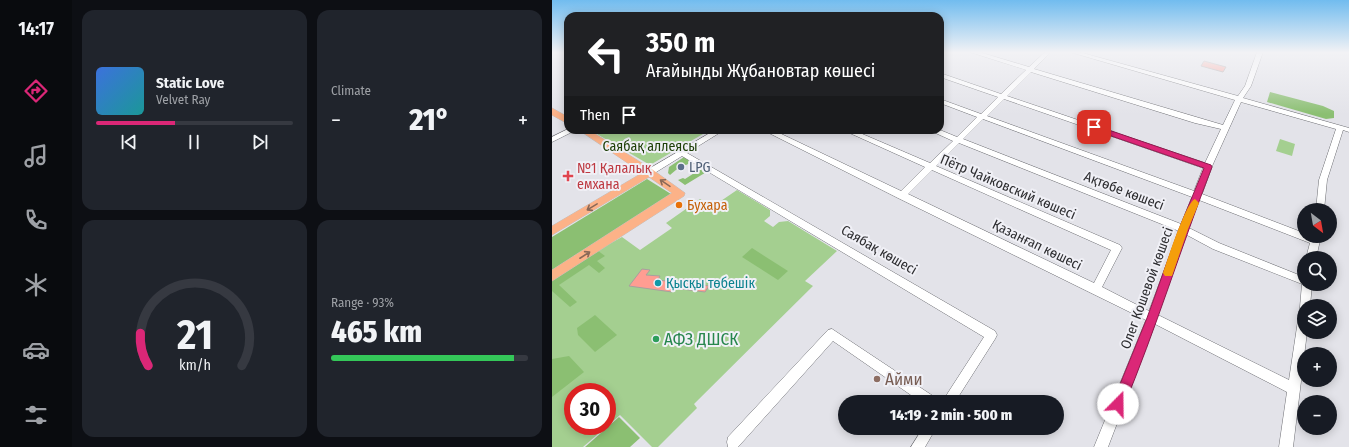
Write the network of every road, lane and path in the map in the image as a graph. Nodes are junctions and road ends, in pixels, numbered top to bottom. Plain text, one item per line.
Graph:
1 (1028, 73) edge
2 (1040, 73) edge
3 (1147, 73) edge
4 (1253, 73) edge
5 (944, 76) edge
6 (1004, 96) junction
7 (1239, 99) junction
8 (944, 103) edge
9 (552, 111) edge
10 (982, 117) junction
11 (564, 118) edge
12 (1340, 127) junction
13 (1225, 128) junction
14 (1349, 130) edge
15 (564, 134) edge
16 (589, 134) edge
17 (713, 134) edge
18 (775, 134) edge
19 (856, 134) edge
20 (943, 134) edge
21 (552, 140) edge
22 (958, 140) junction
23 (682, 153) junction
24 (930, 167) junction
25 (1208, 167) junction
26 (650, 172) junction
27 (901, 196) junction
28 (1198, 196) junction
29 (1321, 203) edge
30 (1184, 229) junction
31 (552, 231) edge
32 (1297, 232) edge
33 (552, 276) edge
34 (1297, 278) edge
35 (1096, 289) junction
36 (1152, 318) junction
37 (1300, 339) edge
38 (1294, 388) junction
39 (922, 395) edge
40 (953, 395) edge
41 (926, 435) edge
42 (733, 442) dead end
43 (918, 447) edge
44 (1101, 447) edge
45 (1286, 447) edge

1 - 6 street
2 - 13 street
3 - 7 street
4 - 7 street, Олег Кошевой көшесі
5 - 6 street
6 - 10 street
6 - 25 street
7 - 12 street
7 - 13 street, Олег Кошевой көшесі
8 - 10 street
9 - 11 main road
10 - 22 street
10 - 28 street
12 - 14 street
12 - 29 street
13 - 25 street, Олег Кошевой көшесі
15 - 21 street
16 - 26 main road
17 - 23 street
18 - 27 street, Қазанғап көшесі
19 - 24 street, Пётр Чайковский көшесі
20 - 22 street, Ақтөбе көшесі
22 - 24 street
22 - 30 street, Ақтөбе көшесі
23 - 26 street
23 - 40 street, Саябақ көшесі
24 - 27 street
24 - 35 street, Пётр Чайковский көшесі
25 - 28 street, Олег Кошевой көшесі
26 -> 31 main road
33 -> 26 main road
27 - 35 street, Қазанғап көшесі
28 - 30 street, Олег Кошевой көшесі
28 - 32 street
30 - 34 street, Ақтөбе көшесі
30 - 36 street, Олег Кошевой көшесі
35 - 36 street, Қазанғап көшесі
36 - 38 street, Қазанғап көшесі
36 - 44 street, Олег Кошевой көшесі
37 - 38 street
38 - 45 street
39 - 42 street
41 - 43 street

